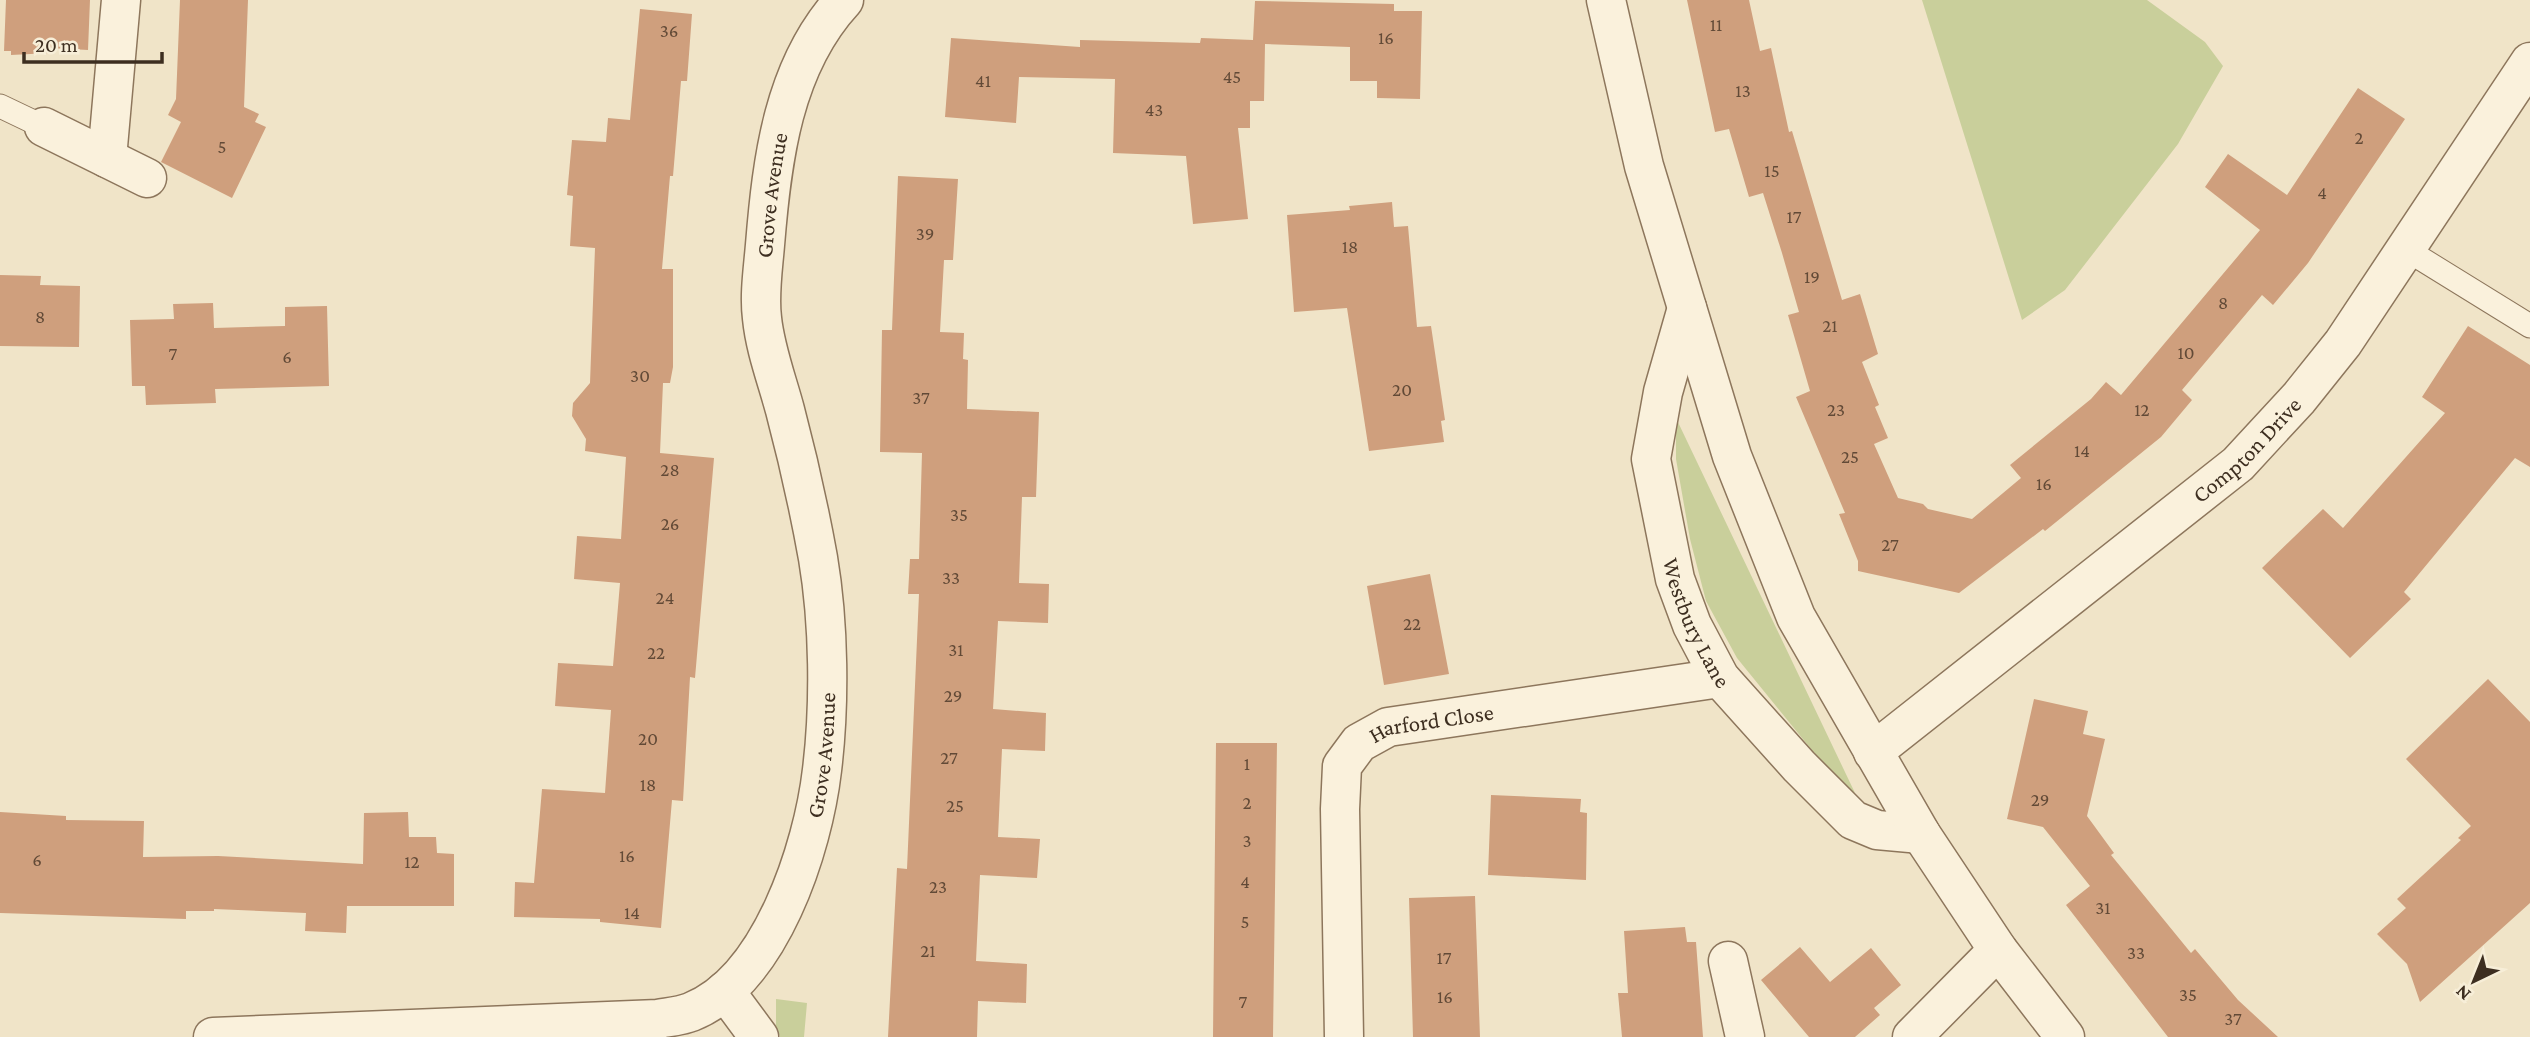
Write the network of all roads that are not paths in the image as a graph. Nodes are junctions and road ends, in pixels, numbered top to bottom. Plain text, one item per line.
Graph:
1 (121, 0) edge
2 (844, 0) edge
3 (1606, 0) edge
4 (2530, 62) edge
5 (0, 106) edge
6 (44, 127) joint
7 (107, 158) junction
8 (147, 178) dead end
9 (2407, 250) junction
10 (1687, 308) junction
11 (2530, 326) edge
12 (1720, 678) junction
13 (1873, 752) junction
14 (1921, 834) junction
15 (1998, 950) junction
16 (1728, 961) dead end
17 (724, 991) junction
18 (213, 1037) edge
19 (759, 1037) edge
20 (1344, 1037) edge
21 (1745, 1037) edge
22 (1912, 1037) edge
23 (2065, 1037) edge

1 - 7 street
2 - 17 street, Grove Avenue
3 - 10 street
4 - 9 street, Compton Drive
5 - 6 lane
6 - 7 street
7 - 8 street
9 - 11 lane
9 - 13 street, Compton Drive
10 - 12 street, Westbury Lane
10 - 13 street
12 - 14 street, Westbury Lane
12 - 20 street, Harford Close
13 - 14 street
14 - 15 street
15 - 22 street
15 - 23 street
16 - 21 street
17 - 18 street, Grove Avenue
17 - 19 street

